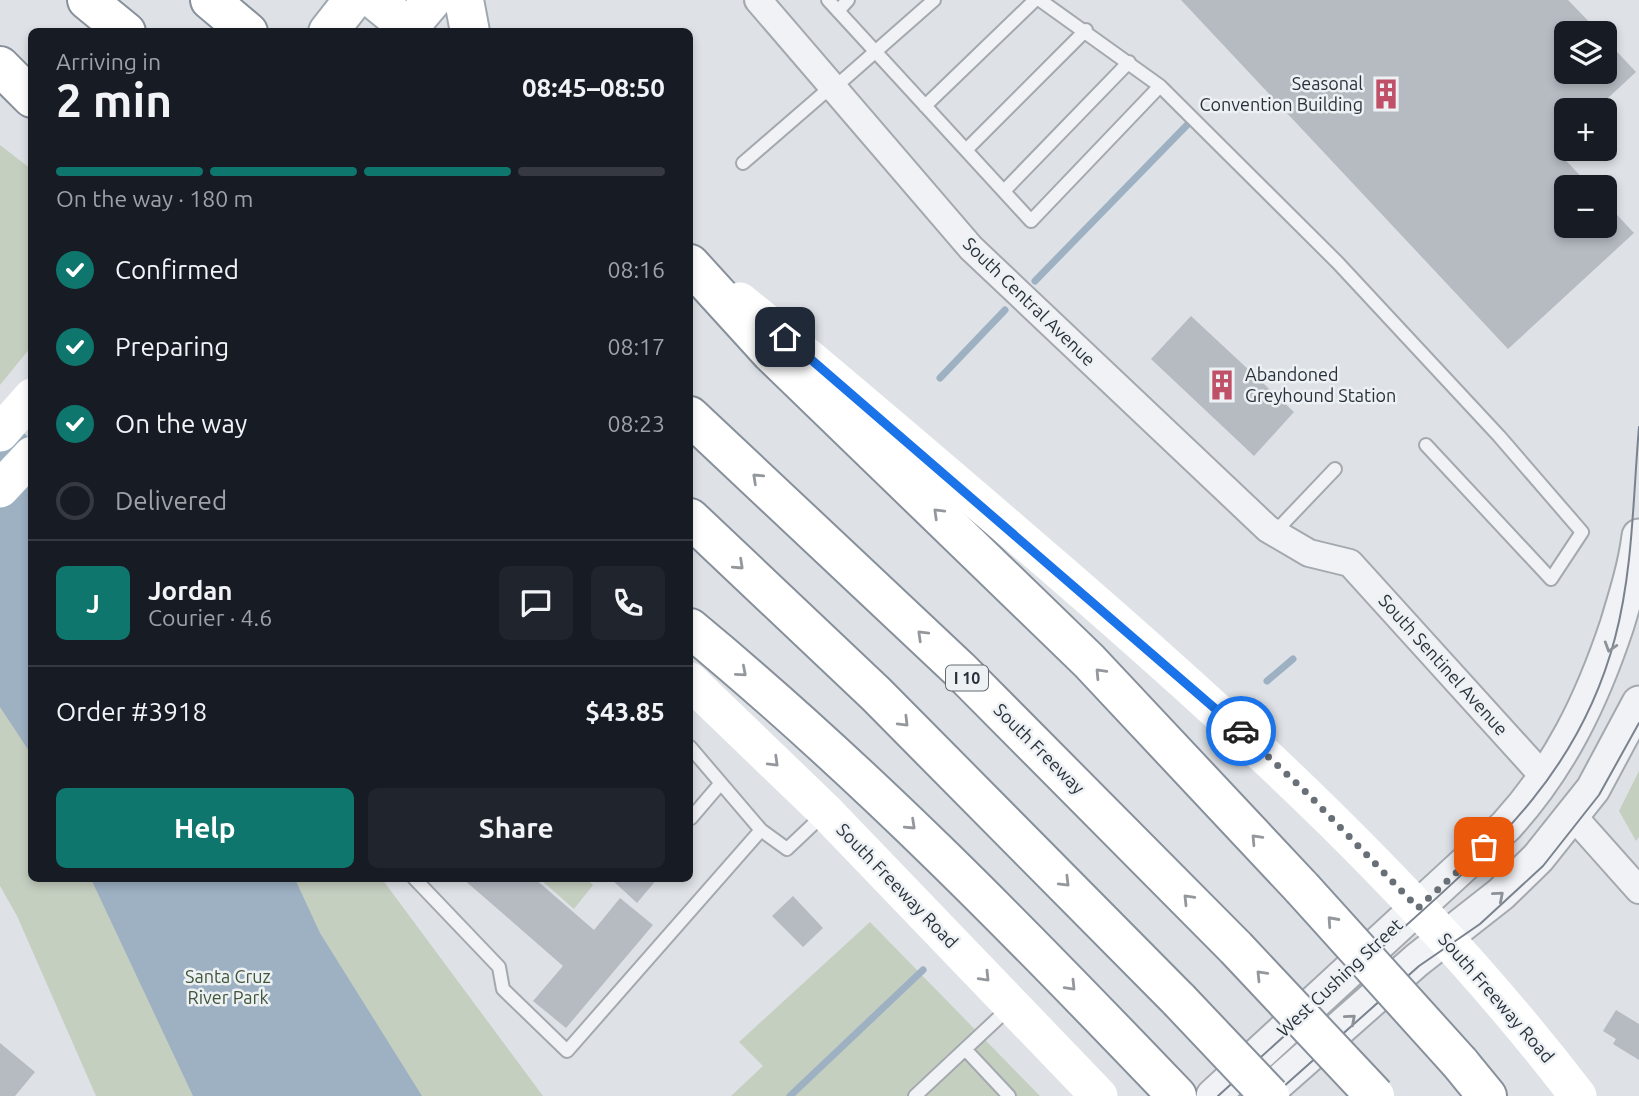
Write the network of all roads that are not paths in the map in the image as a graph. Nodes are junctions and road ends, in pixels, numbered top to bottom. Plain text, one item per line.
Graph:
1 (87, 0) edge
2 (354, 0) edge
3 (376, 0) edge
4 (464, 0) edge
5 (758, 0) edge
6 (828, 0) edge
7 (848, 0) edge
8 (934, 0) edge
9 (1038, 0) edge
10 (838, 11) junction
11 (415, 22) edge
12 (121, 28) edge
13 (331, 28) edge
14 (469, 28) edge
15 (1086, 30) junction
16 (876, 53) junction
17 (1129, 62) junction
18 (0, 66) edge
19 (0, 77) edge
20 (1160, 86) junction
21 (833, 87) junction
22 (28, 96) edge
23 (28, 97) edge
24 (925, 106) junction
25 (966, 150) junction
26 (743, 163) dead end
27 (1004, 191) junction
28 (693, 264) edge
29 (693, 265) edge
30 (693, 419) edge
31 (1426, 446) dead end
32 (28, 459) edge
33 (1335, 469) dead end
34 (0, 489) edge
35 (693, 521) edge
36 (1274, 533) junction
37 (1639, 536) edge
38 (1338, 558) joint
39 (1635, 583) edge
40 (693, 631) edge
41 (693, 684) edge
42 (1639, 703) edge
43 (693, 750) edge
44 (1545, 778) junction
45 (721, 783) junction
46 (826, 812) junction
47 (693, 816) edge
48 (1573, 816) junction
49 (761, 830) junction
50 (418, 882) edge
51 (1639, 890) edge
52 (1418, 908) junction
53 (1445, 938) junction
54 (1012, 1005) junction
55 (965, 1049) junction
56 (1006, 1095) edge
57 (915, 1096) edge
58 (1099, 1096) edge
59 (1177, 1096) edge
60 (1213, 1096) edge
61 (1263, 1096) edge
62 (1270, 1096) edge
63 (1375, 1096) edge
64 (1487, 1096) edge
65 (1578, 1096) edge

1 - 12 main road
2 - 13 main road
3 - 11 main road
4 - 14 main road
5 - 21 street, South Central Avenue
6 - 10 lane
7 - 10 lane
8 - 16 lane
9 - 15 lane
9 - 24 lane
10 - 16 lane
15 - 17 lane
15 - 25 lane
16 - 21 lane
16 - 24 lane
17 - 20 lane
17 - 27 lane
18 - 22 main road
19 - 23 main road
20 - 27 lane
20 - 31 lane
21 - 26 lane
21 - 36 street, South Central Avenue
24 - 25 lane
25 - 27 lane
28 - 52 main road, South Freeway Road
64 -> 29 main road, bridge
63 -> 30 main road, South Freeway / I 10, bridge
32 - 34 main road
33 - 36 lane
35 -> 62 main road, bridge
36 - 38 street, South Central Avenue
37 - 39 street, West Cushing Street
38 - 44 street, South Sentinel Avenue
39 -> 44 street, West Cushing Street
40 -> 59 main road
41 -> 46 main road, South Freeway Road
42 - 48 street, West Cushing Street
43 - 45 lane
44 - 52 street, West Cushing Street
45 - 47 lane
45 - 49 lane
46 - 49 lane
46 -> 54 main road, South Freeway Road
48 - 51 street
53 -> 48 street, West Cushing Street
49 - 50 lane
52 - 53 main road, South Freeway Road
52 - 60 street, West Cushing Street
61 -> 53 street, West Cushing Street
53 - 65 main road, South Freeway Road
54 - 55 lane
54 - 58 main road, South Freeway Road
55 - 56 lane
55 - 57 lane

